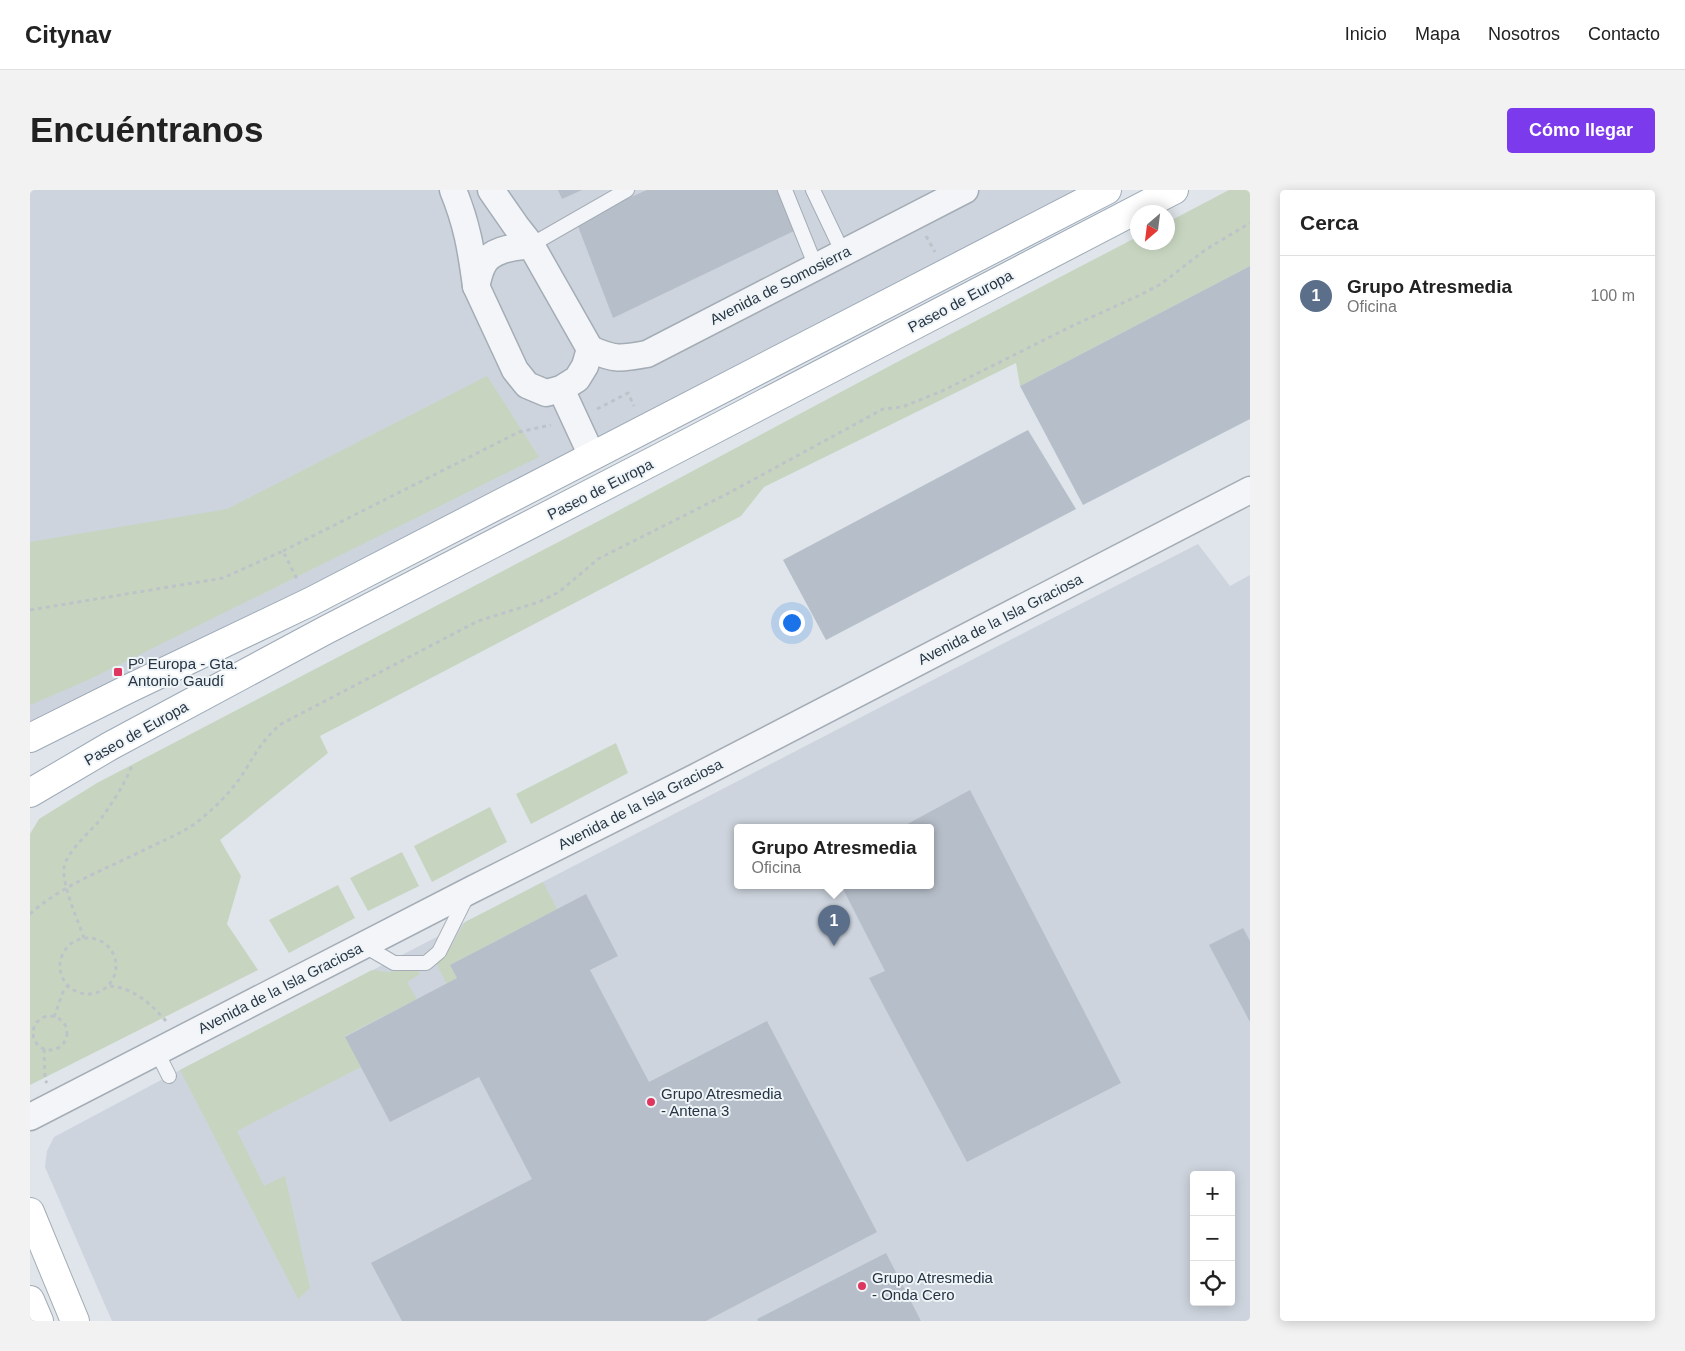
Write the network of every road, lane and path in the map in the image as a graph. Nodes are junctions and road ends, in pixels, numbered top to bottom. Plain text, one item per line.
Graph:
1 (453, 190) edge
2 (491, 190) edge
3 (627, 190) edge
4 (785, 190) edge
5 (813, 190) edge
6 (965, 190) edge
7 (1107, 190) edge
8 (1174, 190) edge
9 (1250, 223) edge
10 (531, 245) junction
11 (843, 253) junction
12 (816, 267) junction
13 (476, 286) junction
14 (590, 349) junction
15 (561, 389) junction
16 (575, 419) junction
17 (647, 429) junction
18 (592, 456) junction
19 (1250, 490) edge
20 (283, 551) junction
21 (310, 602) junction
22 (30, 610) edge
23 (30, 738) edge
24 (134, 761) dead end
25 (30, 793) edge
26 (67, 888) junction
27 (471, 890) junction
28 (30, 914) edge
29 (84, 938) junction
30 (363, 946) junction
31 (68, 986) junction
32 (109, 986) junction
33 (54, 1017) junction
34 (167, 1022) dead end
35 (44, 1049) junction
36 (157, 1052) junction
37 (169, 1076) dead end
38 (48, 1086) dead end
39 (30, 1117) edge
40 (30, 1212) edge
41 (30, 1300) edge
42 (39, 1321) edge
43 (76, 1321) edge

1 - 13 street
2 - 10 street
3 - 10 lane
4 - 12 lane
5 - 11 lane
6 - 11 street, Avenida de Somosierra
7 - 17 main road, Paseo de Europa
8 - 25 main road, Paseo de Europa
9 - 26 path
10 - 13 street
10 - 14 street
11 - 12 street, Avenida de Somosierra
12 - 14 street, Avenida de Somosierra
13 - 15 street
14 - 15 street
15 - 16 street
16 - 17 path
16 - 18 street
16 - 20 path
17 - 18 main road, Paseo de Europa
18 - 21 main road, Paseo de Europa
19 - 27 street, Avenida de la Isla Graciosa
20 - 21 path
20 - 22 path
21 - 23 main road, Paseo de Europa
24 - 26 path
26 - 28 path
26 - 29 path
27 - 30 street, Avenida de la Isla Graciosa
27 - 30 lane
29 - 31 path
29 - 32 path
30 - 36 street, Avenida de la Isla Graciosa
31 - 32 path
31 - 33 path
32 - 34 path
33 - 35 path
33 - 35 path
35 - 38 path
36 - 37 lane
36 - 39 street, Avenida de la Isla Graciosa
40 - 43 main road
41 - 42 main road

